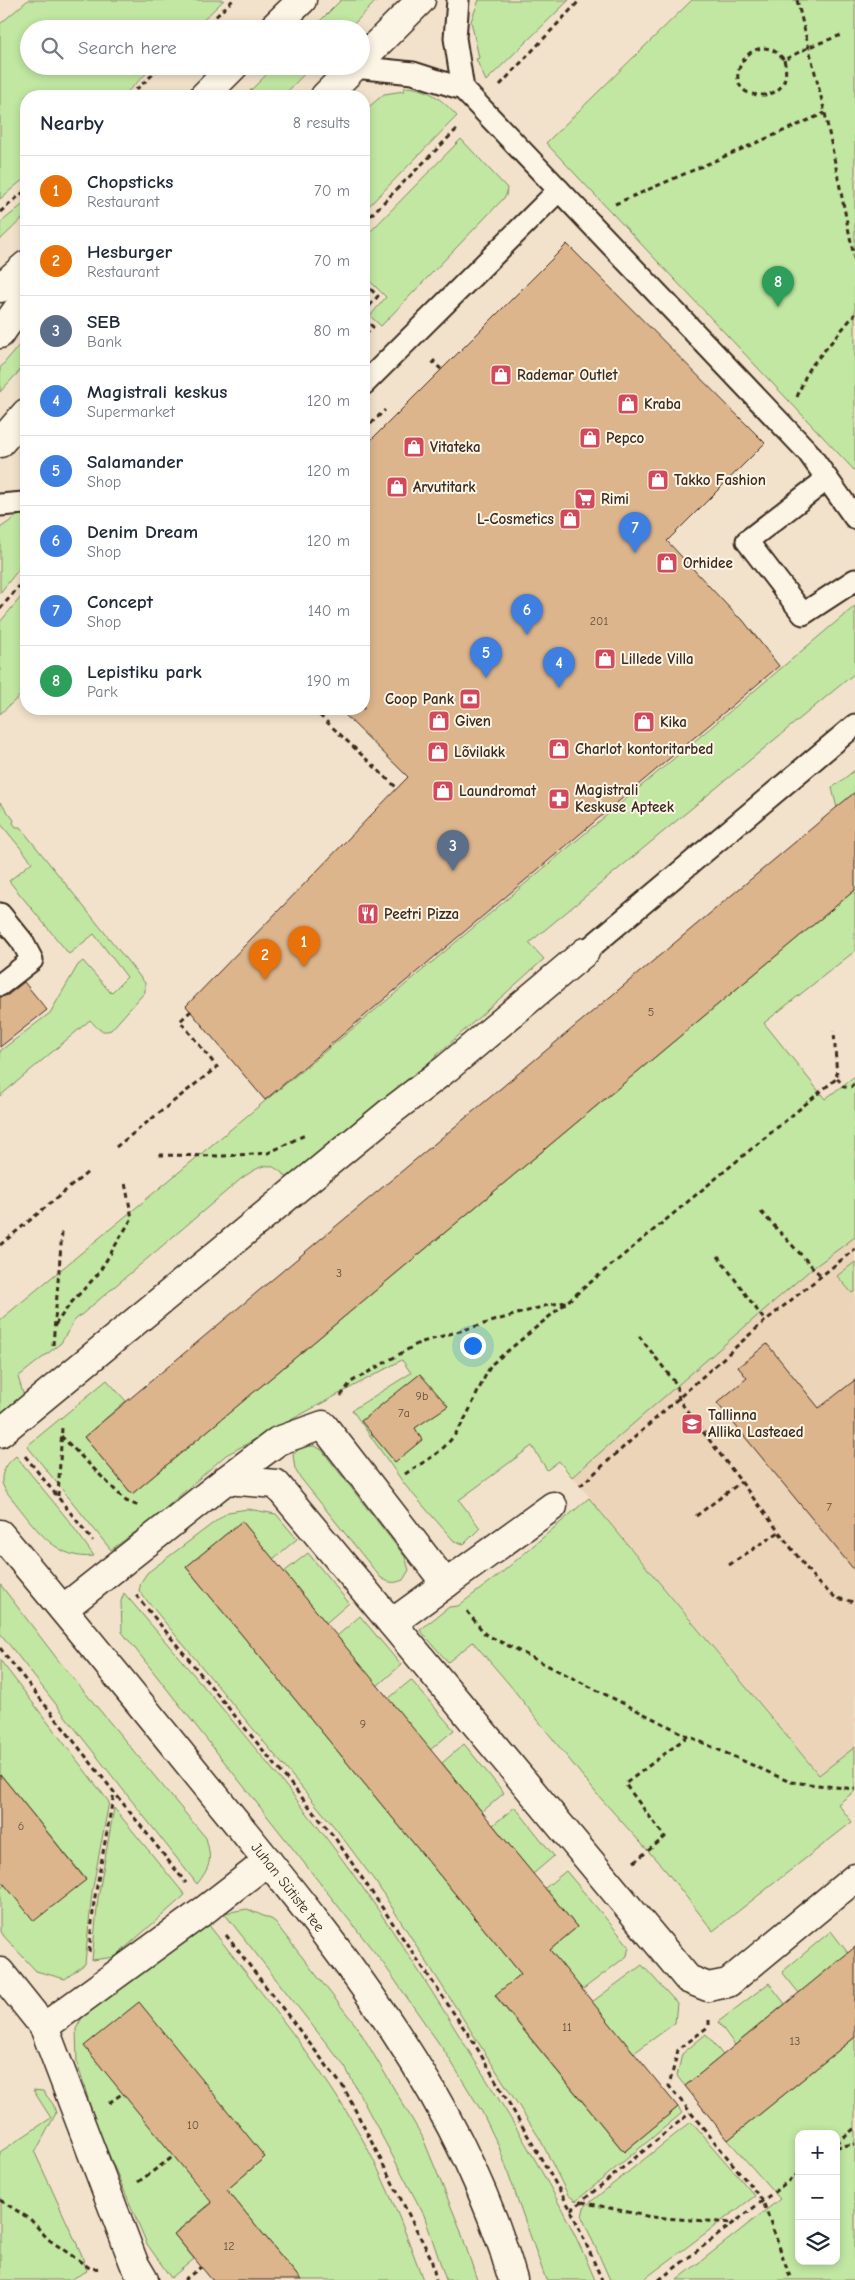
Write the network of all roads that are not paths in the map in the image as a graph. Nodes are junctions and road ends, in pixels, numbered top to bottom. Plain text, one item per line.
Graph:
1 (302, 0) edge
2 (421, 0) edge
3 (458, 0) edge
4 (281, 20) edge
5 (370, 51) edge
6 (370, 66) edge
7 (225, 75) edge
8 (346, 75) edge
9 (463, 89) junction
10 (210, 90) edge
11 (331, 90) edge
12 (559, 190) junction
13 (20, 270) edge
14 (0, 288) edge
15 (20, 306) edge
16 (0, 334) edge
17 (370, 378) edge
18 (20, 420) edge
19 (0, 443) edge
20 (827, 478) junction
21 (20, 503) edge
22 (0, 505) edge
23 (855, 518) edge
24 (855, 580) edge
25 (855, 725) edge
26 (0, 914) edge
27 (585, 952) joint
28 (0, 984) edge
29 (0, 1433) edge
30 (226, 1480) junction
31 (553, 1506) road end
32 (0, 1534) edge
33 (454, 1594) junction
34 (63, 1609) junction
35 (392, 1623) junction
36 (268, 1861) junction
37 (855, 1878) edge
38 (0, 1972) edge
39 (44, 2027) junction
40 (139, 2272) edge
41 (513, 2280) edge

1 - 4 street
2 - 5 street
3 - 9 lane
6 - 9 lane
7 - 10 street
8 - 11 street
9 - 12 lane
12 - 17 lane
12 - 20 lane
13 - 14 street
15 - 16 street
18 - 19 street
20 - 23 lane
20 - 24 lane
21 - 22 lane
25 - 27 lane
26 - 28 lane
27 - 29 street
30 - 33 street
30 - 34 street
30 - 35 street
31 - 33 street
32 - 34 street, Juhan Sütiste tee
33 - 35 street
34 - 36 street, Juhan Sütiste tee
35 - 37 street
36 - 39 street
36 - 41 street, Juhan Sütiste tee
38 - 39 street
39 - 40 street

